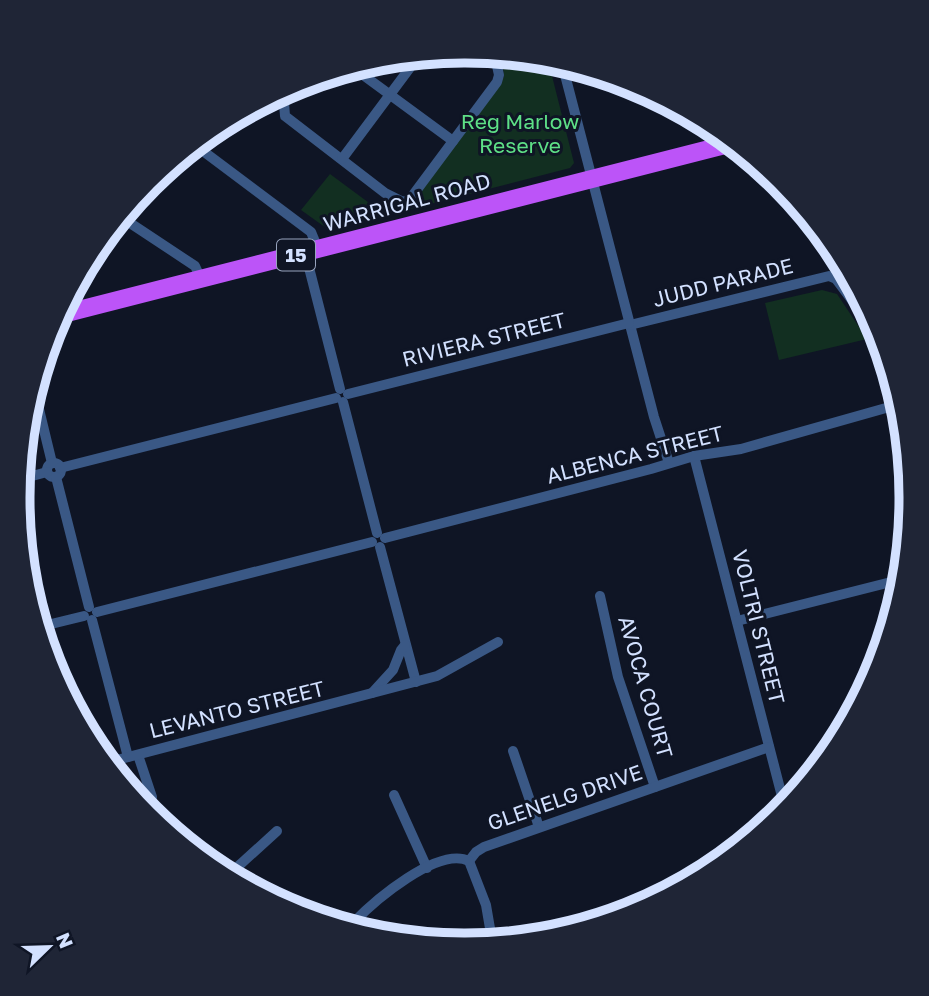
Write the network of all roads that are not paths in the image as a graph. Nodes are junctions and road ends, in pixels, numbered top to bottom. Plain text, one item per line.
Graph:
1 (496, 64) edge
2 (411, 67) edge
3 (565, 75) edge
4 (364, 76) edge
5 (389, 95) junction
6 (285, 102) edge
7 (453, 141) junction
8 (717, 145) edge
9 (203, 151) edge
10 (342, 159) junction
11 (593, 178) junction
12 (129, 222) edge
13 (329, 246) junction
14 (305, 252) junction
15 (201, 279) junction
16 (849, 296) edge
17 (72, 312) edge
18 (630, 324) junction
19 (342, 396) junction
20 (889, 407) edge
21 (39, 409) edge
22 (694, 456) junction
23 (670, 463) junction
24 (54, 470) junction
25 (31, 476) edge
26 (378, 540) junction
27 (891, 582) edge
28 (600, 596) dead end
29 (91, 614) junction
30 (737, 621) junction
31 (49, 624) edge
32 (498, 642) dead end
33 (405, 645) junction
34 (393, 670) junction
35 (416, 682) junction
36 (402, 686) junction
37 (370, 695) junction
38 (769, 747) junction
39 (513, 751) dead end
40 (133, 756) junction
41 (118, 760) edge
42 (654, 787) junction
43 (394, 794) dead end
44 (782, 795) edge
45 (151, 799) edge
46 (540, 827) junction
47 (277, 831) dead end
48 (469, 861) junction
49 (236, 868) edge
50 (427, 868) junction
51 (357, 919) edge
52 (490, 932) edge

1 - 7 street
2 - 5 street
3 - 11 street
4 - 5 street
5 - 7 street
5 - 10 street
6 - 10 street
7 - 10 street
8 - 11 highway, WARRIGAL ROAD / 15
9 - 13 street
11 - 13 highway, WARRIGAL ROAD / 15
11 - 18 street
12 - 15 street
13 - 14 highway, WARRIGAL ROAD / 15
14 - 15 highway, WARRIGAL ROAD / 15
14 - 19 street
15 - 17 highway, WARRIGAL ROAD / 15
16 - 18 street, JUDD PARADE
18 - 19 street, RIVIERA STREET
18 - 23 street
19 - 24 street, RIVIERA STREET
19 - 26 street
20 - 22 street, ALBENCA STREET
21 - 24 street
22 - 23 street, ALBENCA STREET
22 - 30 street, VOLTRI STREET
23 - 26 street, ALBENCA STREET
24 - 25 street, RIVIERA STREET
24 - 29 street
26 - 29 street, ALBENCA STREET
26 - 33 street
27 - 30 street
28 - 42 street, AVOCA COURT
29 - 31 street, ALBENCA STREET
29 - 40 street
30 - 38 street, VOLTRI STREET
32 - 35 street, LEVANTO STREET
33 - 34 street
33 - 35 street
34 - 36 street
34 - 37 street
35 - 36 street, LEVANTO STREET
36 - 37 street, LEVANTO STREET
37 - 40 street, LEVANTO STREET
38 - 42 street, GLENELG DRIVE
38 - 44 street, VOLTRI STREET
39 - 46 street
40 - 41 street, LEVANTO STREET
40 - 45 street
42 - 46 street, GLENELG DRIVE
43 - 50 street
46 - 48 street, GLENELG DRIVE
47 - 49 street
48 - 50 street, GLENELG DRIVE
48 - 52 street
50 - 51 street, GLENELG DRIVE

